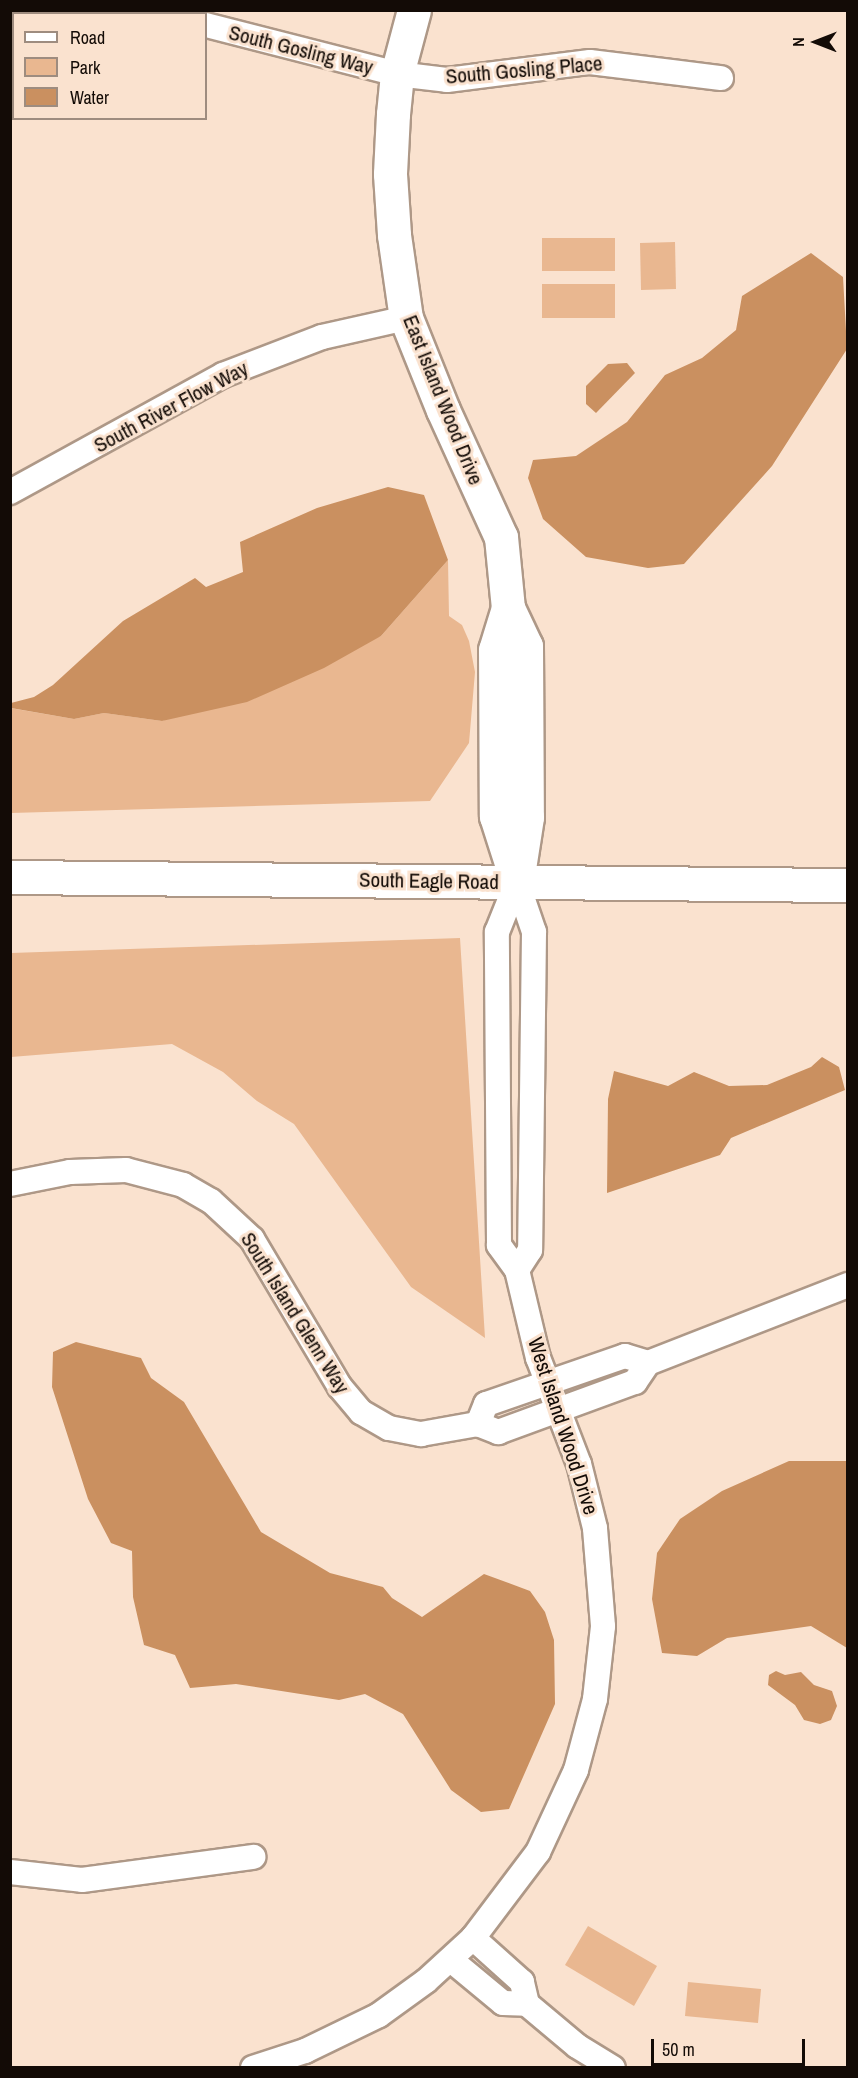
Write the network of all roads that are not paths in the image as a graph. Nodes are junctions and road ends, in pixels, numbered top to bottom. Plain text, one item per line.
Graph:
1 (414, 10) edge
2 (207, 25) edge
3 (397, 74) junction
4 (721, 78) dead end
5 (406, 318) junction
6 (10, 492) edge
7 (10, 877) edge
8 (517, 882) junction
9 (848, 885) edge
10 (10, 1184) edge
11 (517, 1270) junction
12 (848, 1285) edge
13 (648, 1363) junction
14 (547, 1383) junction
15 (557, 1410) junction
16 (478, 1424) junction
17 (253, 1857) dead end
18 (10, 1872) edge
19 (473, 1938) junction
20 (451, 1960) junction
21 (527, 2004) junction
22 (253, 2067) edge
23 (613, 2067) edge

1 - 3 main road, East Island Wood Drive
2 - 3 street, South Gosling Way
3 - 4 street, South Gosling Place
3 - 5 main road, East Island Wood Drive
5 - 6 street, South River Flow Way
5 - 8 main road, East Island Wood Drive
7 - 8 main road, South Eagle Road
8 - 9 main road, South Eagle Road
8 - 11 street
8 - 11 street, West Island Wood Drive
10 - 16 street, South Island Glenn Way
11 - 14 street, West Island Wood Drive
12 - 13 street, South Island Glenn Way
13 - 14 street
13 - 15 street, South Island Glenn Way
14 - 15 street, West Island Wood Drive
14 - 16 street
15 - 16 street, South Island Glenn Way
15 - 19 street, West Island Wood Drive
17 - 18 street
19 - 20 street, West Island Wood Drive
19 - 21 street
20 - 21 street
20 - 22 street, West Island Wood Drive
21 - 23 street

